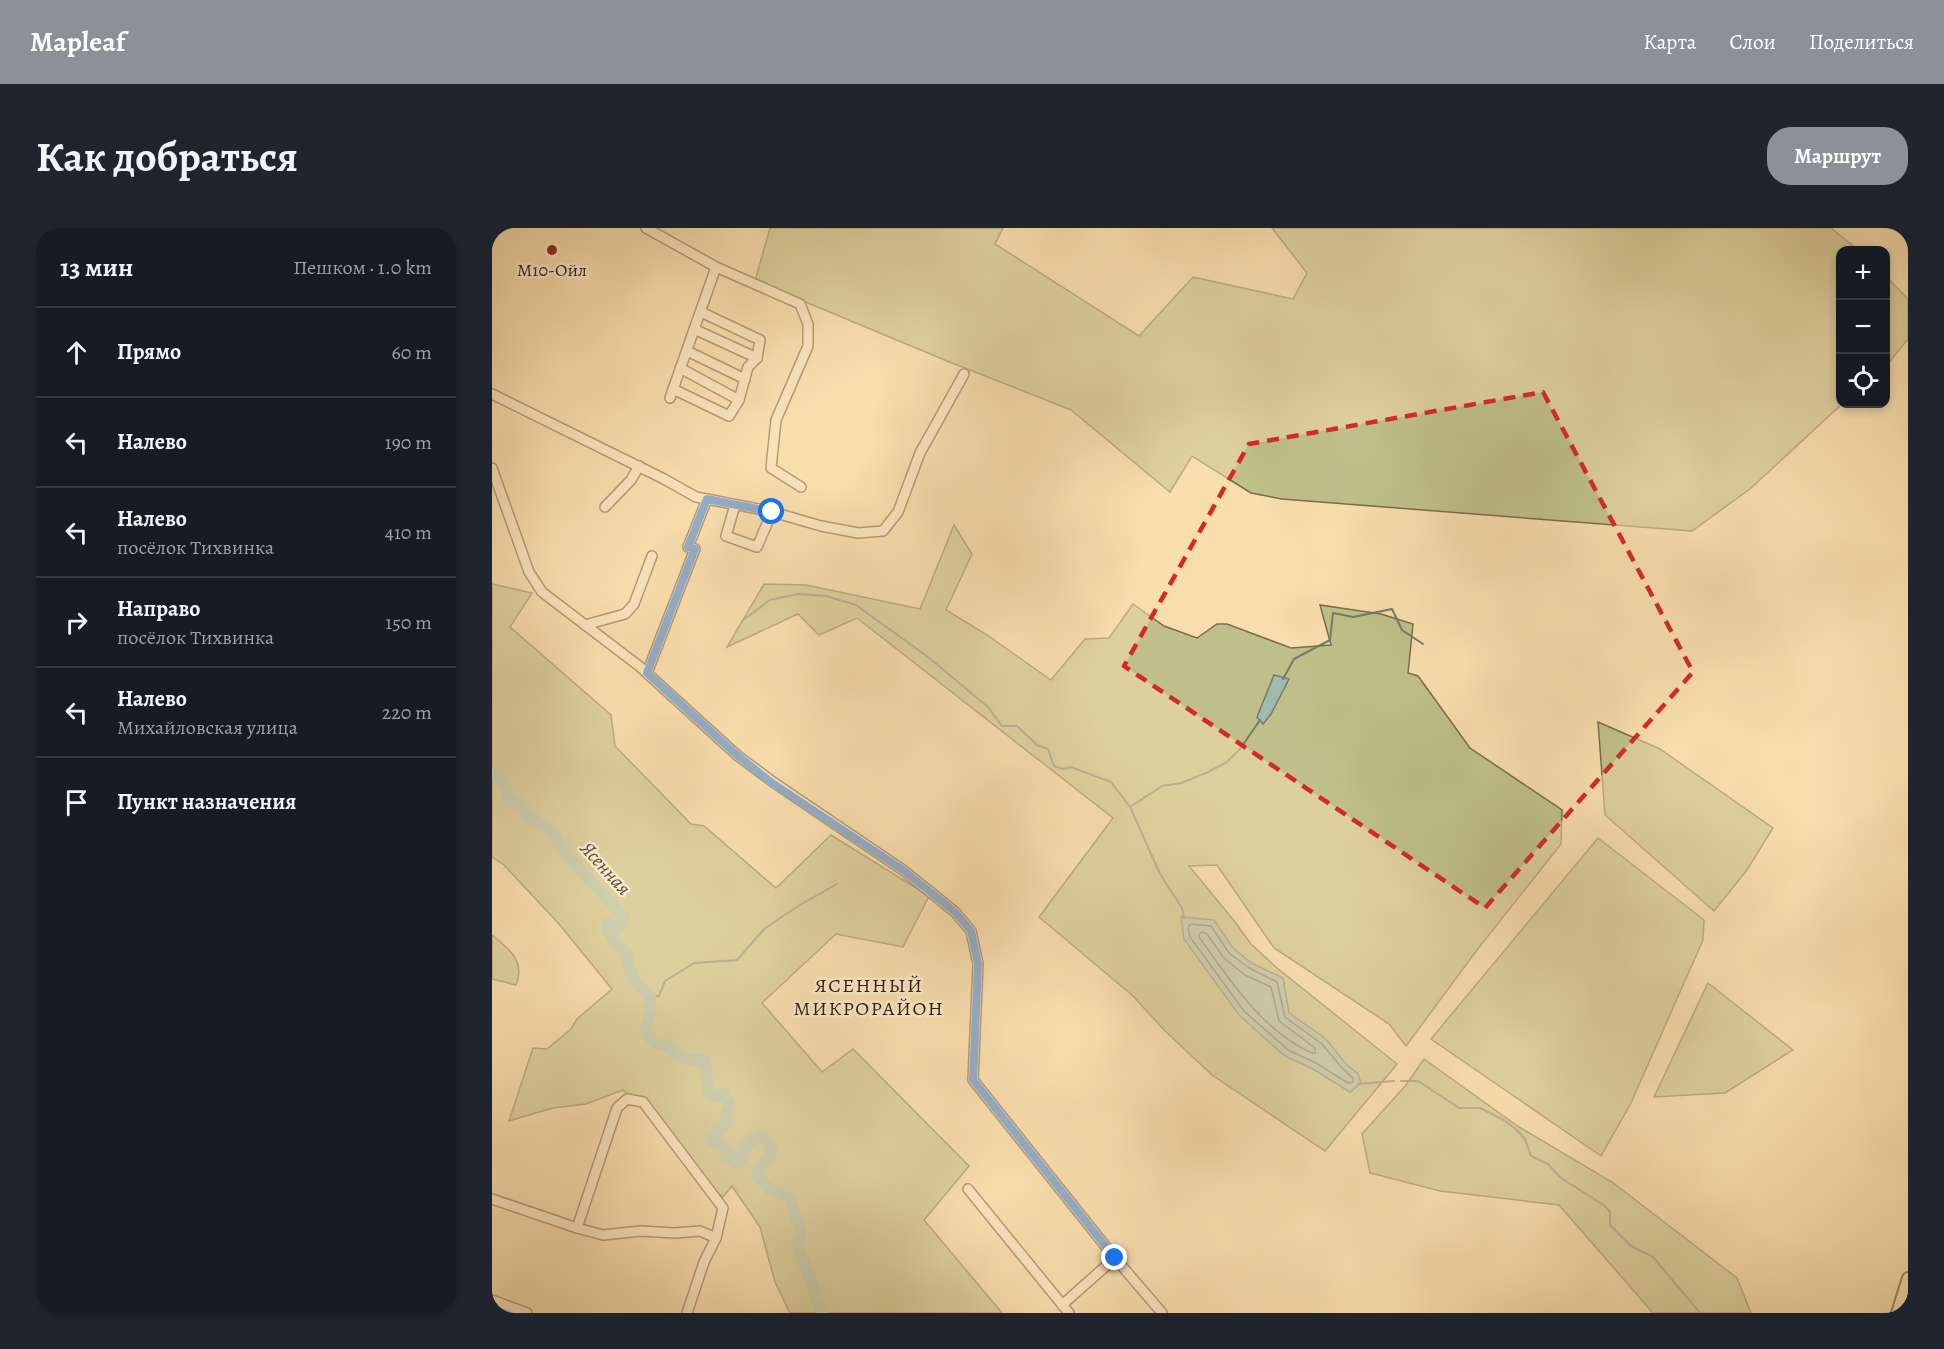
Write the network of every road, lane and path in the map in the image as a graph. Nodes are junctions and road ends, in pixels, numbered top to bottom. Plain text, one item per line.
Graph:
1 (646, 228) edge
2 (716, 267) junction
3 (701, 312) junction
4 (694, 329) junction
5 (687, 351) junction
6 (757, 358) junction
7 (680, 368) junction
8 (964, 374) dead end
9 (745, 378) junction
10 (492, 394) edge
11 (739, 400) junction
12 (639, 466) junction
13 (492, 468) edge
14 (801, 487) dead end
15 (707, 499) junction
16 (735, 505) junction
17 (605, 507) dead end
18 (772, 512) junction
19 (652, 556) dead end
20 (585, 625) junction
21 (647, 673) junction
22 (969, 1189) dead end
23 (492, 1199) edge
24 (578, 1228) junction
25 (716, 1238) junction
26 (1115, 1258) junction
27 (1908, 1278) edge
28 (492, 1300) edge
29 (1062, 1305) junction
30 (527, 1313) edge
31 (687, 1313) edge
32 (1069, 1313) edge
33 (1162, 1313) edge
34 (1897, 1313) edge

1 - 2 street
2 - 3 street
2 - 14 street
3 - 4 street
3 - 6 street
4 - 5 street
4 - 6 street
5 - 7 street
5 - 9 street
6 - 9 street
7 - 11 street
7 - 11 street
8 - 18 street
9 - 11 street
10 - 12 street
12 - 15 street
12 - 17 street
13 - 20 street
15 - 16 street
15 - 21 street
16 - 18 street
16 - 18 street
19 - 20 street
20 - 21 street
21 - 26 street
22 - 29 street
23 - 24 street
24 - 25 street
24 - 25 street
25 - 31 street
26 - 29 street
26 - 33 street
27 - 34 main road
28 - 30 street
29 - 32 street

